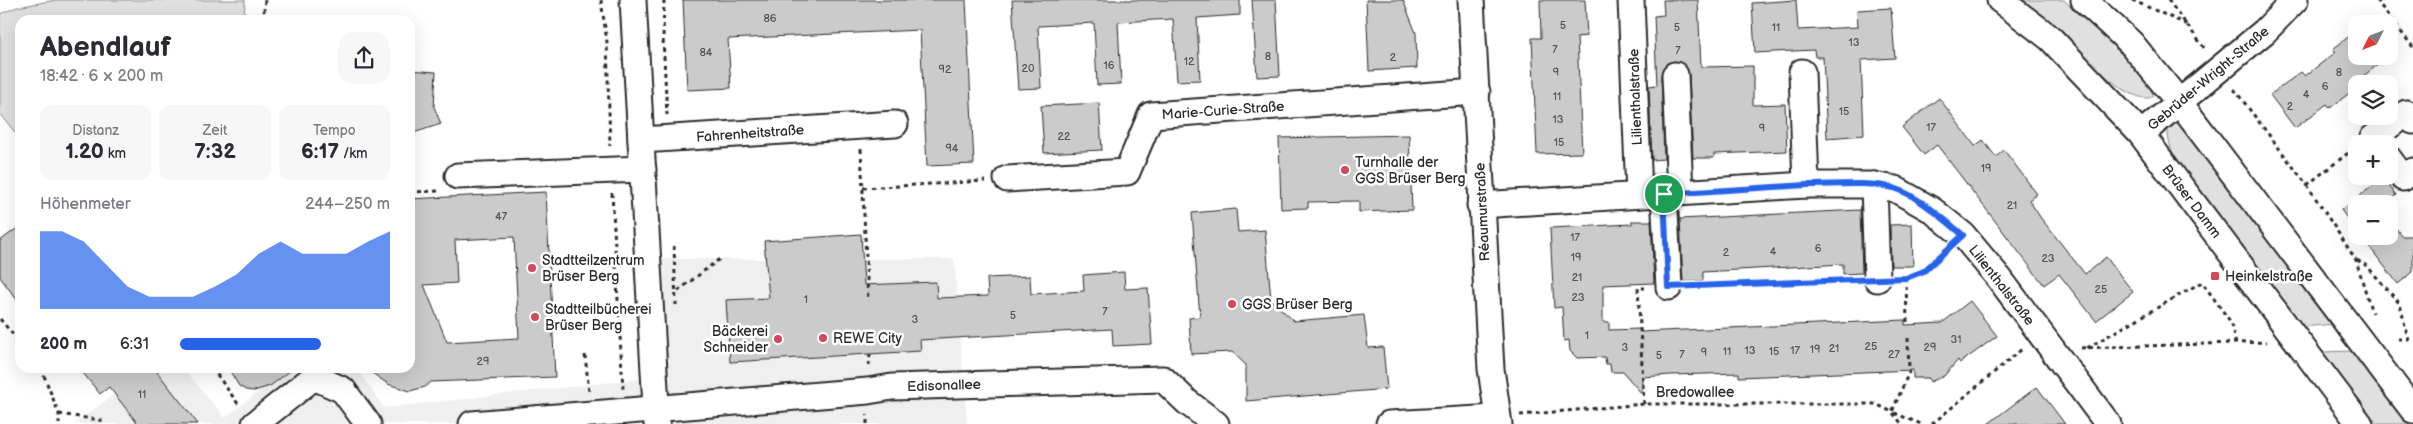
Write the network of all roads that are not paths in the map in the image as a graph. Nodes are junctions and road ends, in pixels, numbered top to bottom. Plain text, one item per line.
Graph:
1 (633, 0) edge
2 (1471, 0) edge
3 (1632, 0) edge
4 (2000, 0) edge
5 (2084, 0) edge
6 (2295, 0) edge
7 (1802, 72) dead end
8 (1675, 74) dead end
9 (1477, 92) junction
10 (2179, 102) junction
11 (2413, 121) edge
12 (894, 124) dead end
13 (2141, 134) junction
14 (2376, 135) edge
15 (641, 140) junction
16 (642, 169) junction
17 (2398, 171) edge
18 (2413, 171) edge
19 (458, 176) dead end
20 (1007, 179) road end
21 (1806, 185) junction
22 (1874, 186) junction
23 (1672, 193) junction
24 (1639, 194) junction
25 (1480, 205) junction
26 (1877, 279) road end
27 (1668, 287) road end
28 (2413, 410) edge
29 (650, 414) edge
30 (249, 417) edge
31 (563, 420) edge
32 (1498, 421) edge
33 (368, 424) edge
34 (472, 424) edge
35 (1216, 424) edge
36 (1389, 424) edge
37 (2108, 424) edge
38 (2360, 424) edge

1 - 15 street
2 - 9 street, Réaumurstraße
3 - 24 street, Lilienthalstraße
4 - 13 street, Brüser Damm
5 - 10 street
6 - 10 street, Gebrüder-Wright-Straße
7 - 21 street
8 - 23 street
9 - 20 street, Marie-Curie-Straße
9 - 25 street, Réaumurstraße
10 - 13 street, Gebrüder-Wright-Straße
10 - 28 street
11 - 14 street
12 - 15 street, Fahrenheitstraße
13 - 38 street, Brüser Damm
15 - 16 street
16 - 19 street
16 - 29 street
17 - 18 street
21 - 22 street, Lilienthalstraße
21 - 23 street, Lilienthalstraße
22 - 26 street
22 - 37 street, Lilienthalstraße
23 - 24 street, Lilienthalstraße
23 - 27 street
24 - 25 street, Lilienthalstraße
25 - 32 street, Réaumurstraße
29 - 31 street, Edisonallee
29 - 35 street, Edisonallee
30 - 33 street
31 - 34 street, Edisonallee
32 - 36 street

